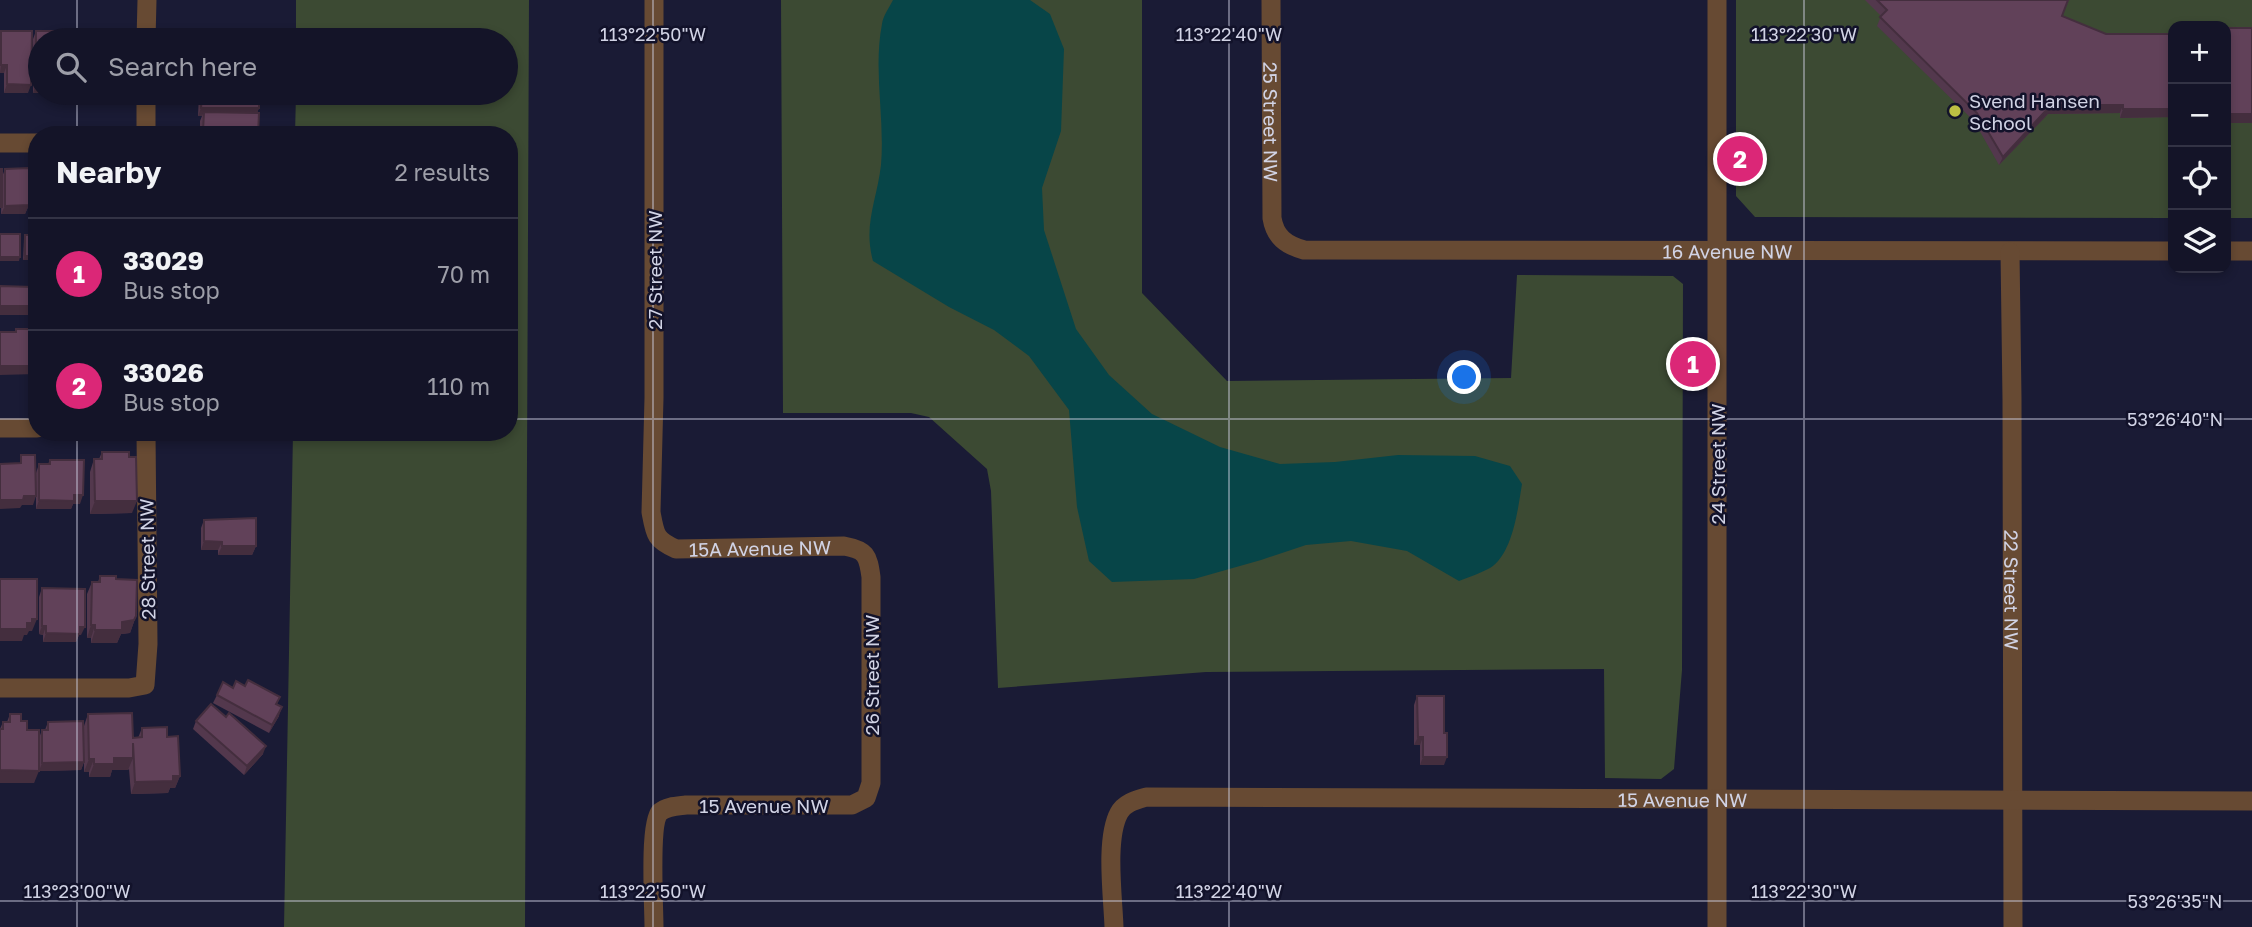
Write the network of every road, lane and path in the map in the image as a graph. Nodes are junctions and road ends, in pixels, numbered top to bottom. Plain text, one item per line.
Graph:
1 (147, 0) edge
2 (654, 0) edge
3 (1271, 0) edge
4 (1717, 0) edge
5 (146, 28) edge
6 (146, 105) edge
7 (146, 126) edge
8 (0, 143) edge
9 (28, 143) edge
10 (1283, 241) joint
11 (1717, 251) junction
12 (2010, 251) junction
13 (2168, 251) edge
14 (2231, 251) edge
15 (2252, 251) edge
16 (0, 428) edge
17 (28, 428) edge
18 (146, 441) edge
19 (658, 540) joint
20 (864, 552) joint
21 (0, 688) edge
22 (866, 798) joint
23 (1718, 799) junction
24 (2012, 800) junction
25 (2252, 801) edge
26 (654, 927) edge
27 (1114, 927) edge
28 (1717, 927) edge
29 (2013, 927) edge

1 - 5 street
2 - 19 street, 27 Street NW
3 - 10 street, 25 Street NW
4 - 11 street, 24 Street NW
6 - 7 street
8 - 9 street
10 - 11 street, 16 Avenue NW
11 - 12 street, 16 Avenue NW
11 - 23 street, 24 Street NW
12 - 13 street, 16 Avenue NW
12 - 24 street, 22 Street NW
14 - 15 street
16 - 17 street
18 - 21 street, 28 Street NW
19 - 20 street, 15A Avenue NW
20 - 22 street, 26 Street NW
22 - 26 street, 15 Avenue NW
23 - 24 street, 15 Avenue NW
23 - 27 street, 15 Avenue NW
23 - 28 street, 24 Street NW
24 - 25 street, 15 Avenue NW
24 - 29 street, 22 Street NW

